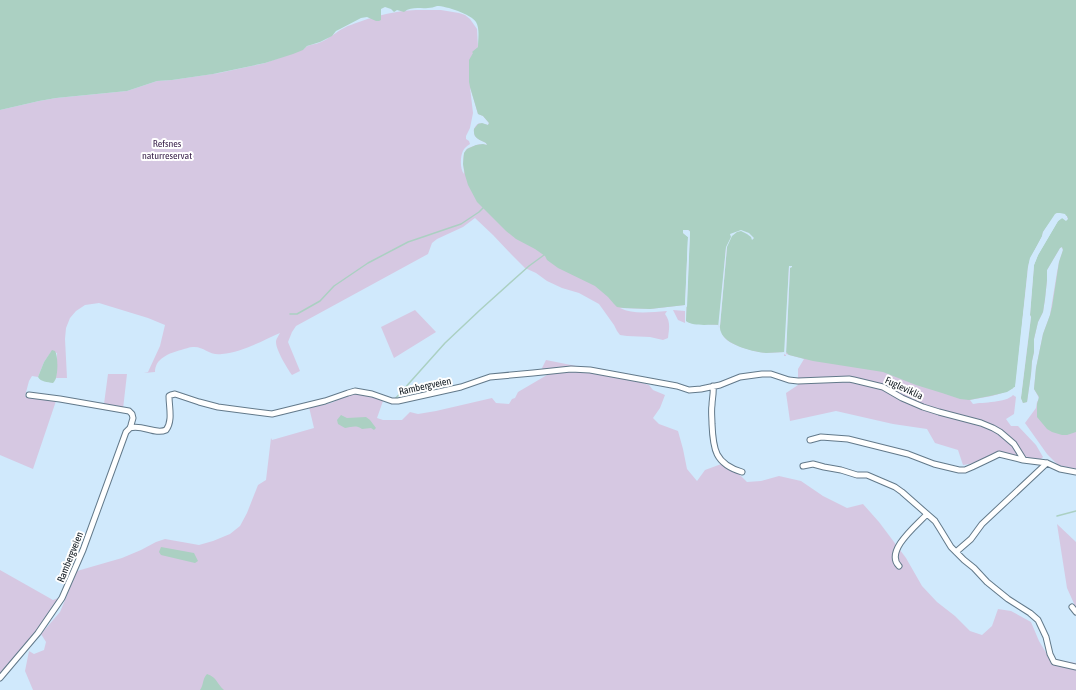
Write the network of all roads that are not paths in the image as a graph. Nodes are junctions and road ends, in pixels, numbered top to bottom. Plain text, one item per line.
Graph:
1 (713, 386) junction
2 (687, 390) joint
3 (29, 395) dead end
4 (130, 428) junction
5 (810, 440) dead end
6 (1024, 460) junction
7 (1047, 463) junction
8 (802, 466) dead end
9 (742, 472) dead end
10 (1076, 472) edge
11 (927, 514) junction
12 (956, 552) junction
13 (899, 566) dead end
14 (1072, 607) dead end
15 (1076, 612) edge
16 (1076, 667) edge
17 (0, 678) edge

1 - 2 street, Fugleviklia
1 - 6 street, Fugleviklia
1 - 9 street
2 - 4 street, Rambergveien
3 - 4 street
4 - 17 street, Rambergveien
5 - 6 street
6 - 7 street
7 - 10 street
7 - 12 street
8 - 11 street
11 - 12 street
11 - 13 street
12 - 16 street
14 - 15 street

